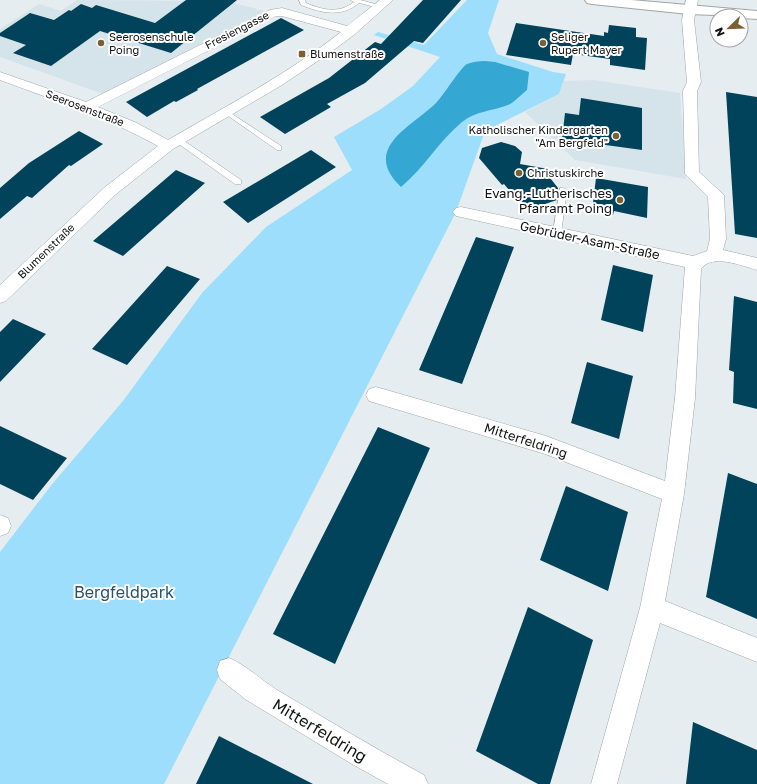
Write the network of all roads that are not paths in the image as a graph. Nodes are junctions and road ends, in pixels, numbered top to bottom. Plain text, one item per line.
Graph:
1 (302, 0) edge
2 (592, 0) edge
3 (356, 1) edge
4 (383, 3) edge
5 (691, 5) edge
6 (757, 15) edge
7 (350, 31) junction
8 (0, 76) edge
9 (87, 107) junction
10 (226, 112) junction
11 (173, 143) junction
12 (279, 148) dead end
13 (238, 182) dead end
14 (564, 190) dead end
15 (461, 212) dead end
16 (557, 233) junction
17 (704, 259) junction
18 (757, 264) edge
19 (0, 296) edge
20 (376, 395) dead end
21 (674, 494) junction
22 (652, 608) junction
23 (757, 650) edge
24 (229, 670) dead end
25 (415, 784) edge
26 (604, 784) edge

1 - 3 lane
2 - 5 street
3 - 4 lane
4 - 7 street, Blumenstraße
5 - 6 street
5 - 17 street
7 - 9 street, Fresiengasse
7 - 10 street, Blumenstraße
8 - 9 street, Seerosenstraße
9 - 11 street, Seerosenstraße
10 - 11 street, Blumenstraße
10 - 12 lane
11 - 13 lane
11 - 19 street, Blumenstraße
14 - 16 lane
15 - 16 street, Gebrüder-Asam-Straße
16 - 17 street, Gebrüder-Asam-Straße
17 - 18 street
17 - 21 street
20 - 21 street, Mitterfeldring
21 - 22 street
22 - 23 street
22 - 26 street
24 - 25 street, Mitterfeldring

